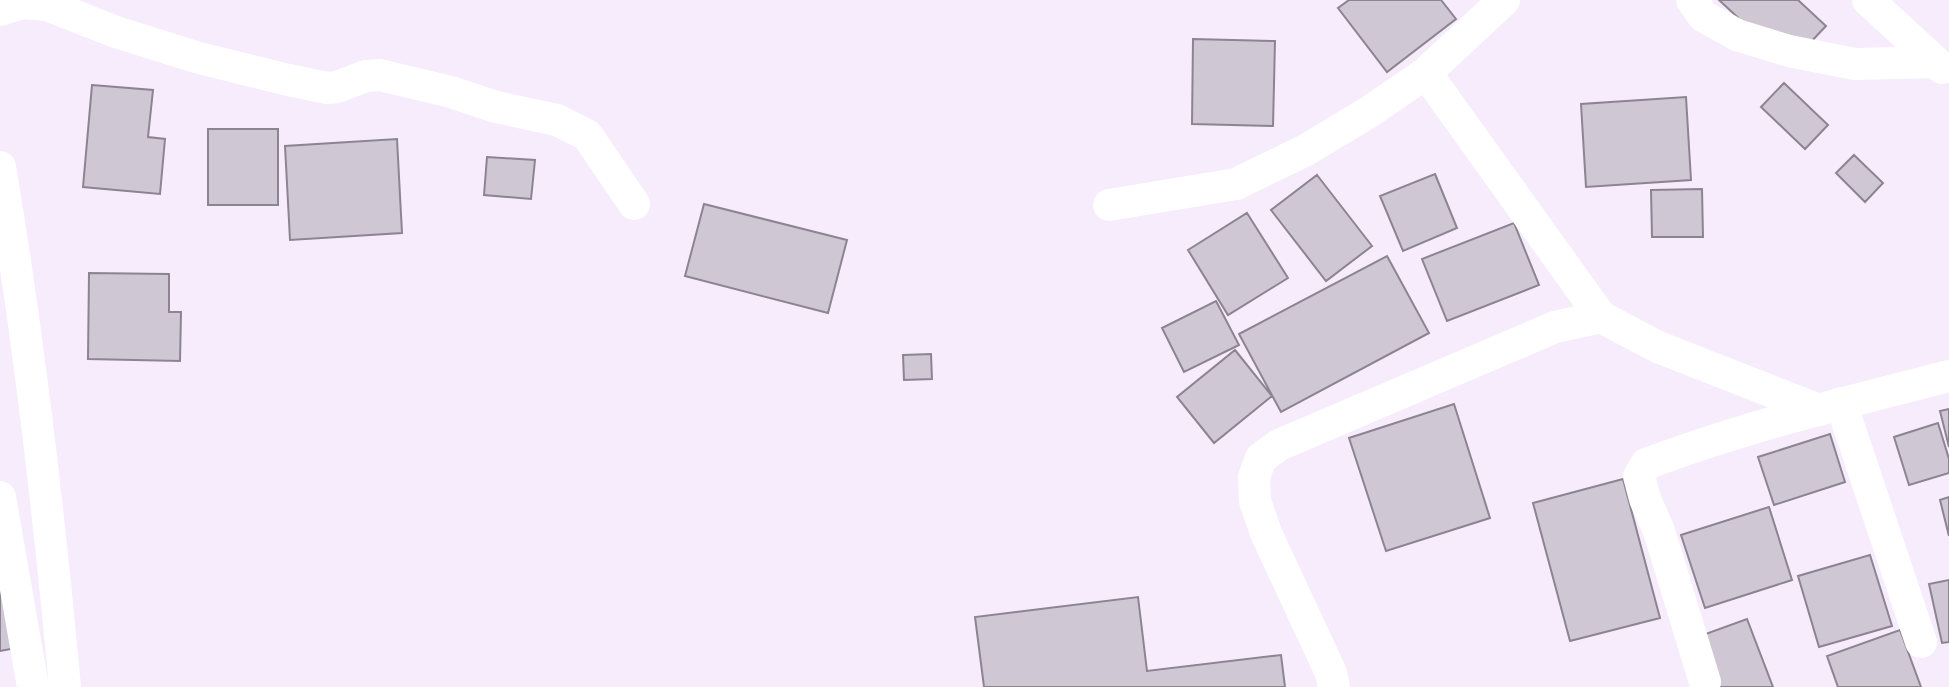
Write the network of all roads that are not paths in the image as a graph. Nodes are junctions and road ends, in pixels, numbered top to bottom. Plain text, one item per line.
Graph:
1 (1504, 0) edge
2 (1692, 0) edge
3 (1868, 0) edge
4 (0, 10) edge
5 (1942, 68) edge
6 (1426, 73) junction
7 (0, 167) edge
8 (634, 204) dead end
9 (1109, 205) dead end
10 (1601, 317) junction
11 (1949, 376) edge
12 (1830, 406) junction
13 (0, 497) edge
14 (1921, 642) dead end
15 (1705, 682) dead end
16 (33, 687) edge
17 (65, 687) edge
18 (1334, 687) edge

1 - 6 street
2 - 5 street
3 - 5 street
4 - 8 street
6 - 9 street
6 - 10 street
7 - 17 street
10 - 12 street
10 - 18 street
11 - 12 street
12 - 14 street
12 - 15 street
13 - 16 street

